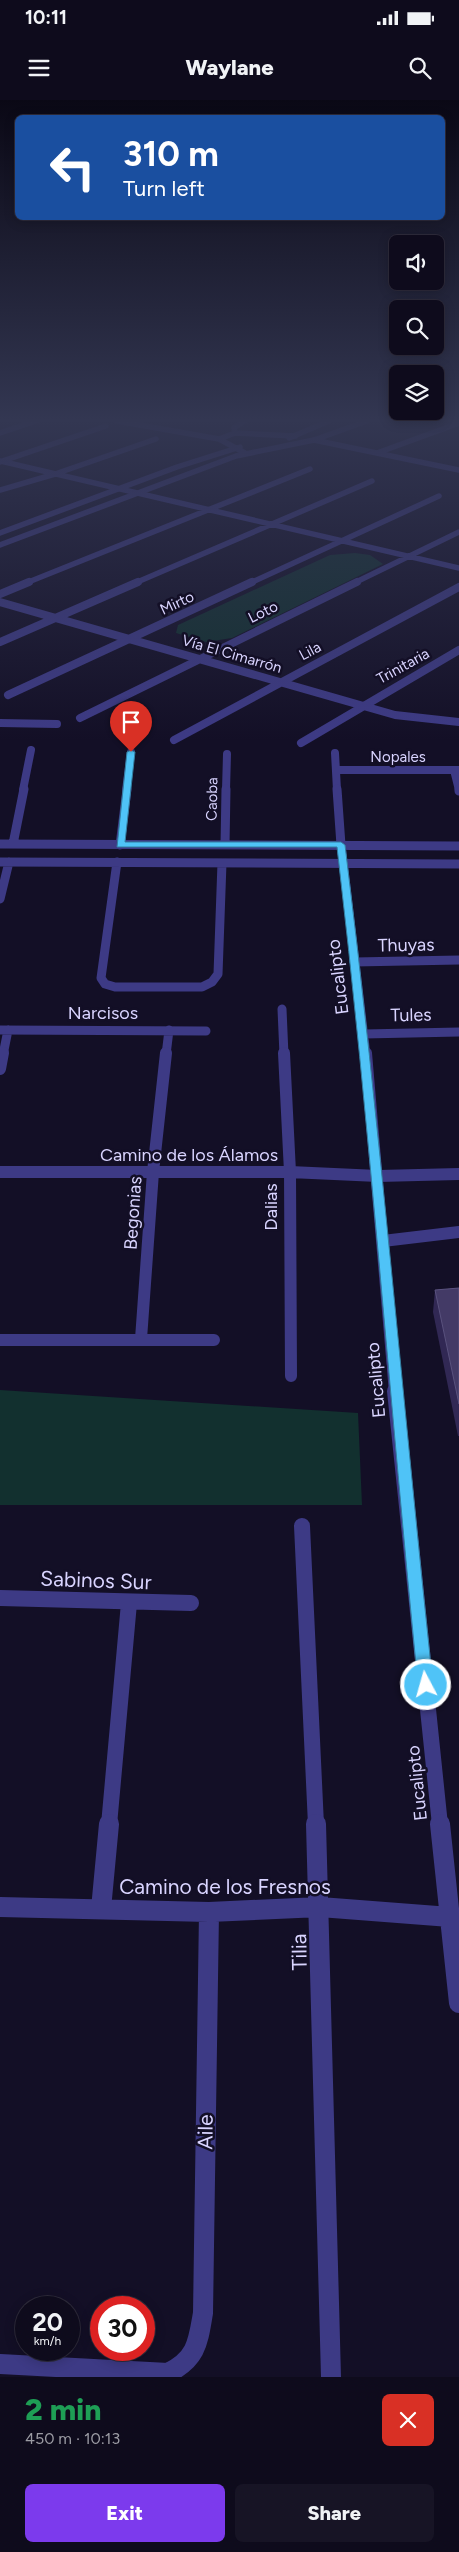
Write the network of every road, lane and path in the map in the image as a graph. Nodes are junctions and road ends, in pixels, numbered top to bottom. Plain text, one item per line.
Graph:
1 (15, 527) edge
2 (46, 527) edge
3 (167, 527) edge
4 (266, 527) edge
5 (287, 527) edge
6 (370, 527) edge
7 (459, 532) edge
8 (0, 533) edge
9 (342, 540) junction
10 (0, 545) edge
11 (409, 556) junction
12 (459, 568) edge
13 (459, 587) edge
14 (0, 594) edge
15 (0, 602) edge
16 (58, 618) junction
17 (131, 639) junction
18 (0, 642) edge
19 (459, 650) edge
20 (197, 659) junction
21 (280, 682) junction
22 (8, 695) dead end
23 (361, 706) junction
24 (80, 718) dead end
25 (459, 722) edge
26 (0, 723) edge
27 (57, 724) dead end
28 (174, 740) dead end
29 (301, 743) dead end
30 (30, 750) dead end
31 (131, 752) dead end
32 (335, 753) dead end
33 (227, 754) dead end
34 (337, 770) junction
35 (456, 770) edge
36 (459, 791) edge
37 (0, 844) edge
38 (13, 844) junction
39 (120, 845) junction
40 (226, 845) junction
41 (341, 845) junction
42 (459, 846) edge
43 (4, 862) edge
44 (117, 862) junction
45 (222, 863) junction
46 (459, 864) edge
47 (344, 866) junction
48 (0, 899) edge
49 (459, 960) edge
50 (354, 962) junction
51 (282, 1009) dead end
52 (4, 1030) edge
53 (169, 1030) junction
54 (206, 1031) dead end
55 (459, 1032) edge
56 (364, 1034) junction
57 (0, 1069) edge
58 (0, 1172) edge
59 (153, 1172) junction
60 (290, 1172) junction
61 (459, 1174) edge
62 (378, 1176) junction
63 (459, 1232) edge
64 (383, 1240) junction
65 (141, 1339) junction
66 (0, 1340) edge
67 (214, 1340) dead end
68 (291, 1376) dead end
69 (302, 1526) dead end
70 (0, 1598) edge
71 (129, 1603) junction
72 (191, 1603) dead end
73 (0, 1907) edge
74 (320, 1907) junction
75 (101, 1909) junction
76 (209, 1912) junction
77 (450, 1917) junction
78 (459, 2003) edge
79 (0, 2364) edge
80 (331, 2377) edge

1 - 8 street
2 - 10 street
3 - 14 street
4 - 16 street
5 - 9 street
6 - 9 street, Mirto
7 - 11 street, Loto
9 - 11 street
9 - 17 street, Mirto
11 - 12 street
11 - 20 street, Loto
13 - 21 street, Lila
15 - 16 street, Vía El Cimarrón
16 - 17 street, Vía El Cimarrón
16 - 18 street
17 - 20 street, Vía El Cimarrón
17 - 22 street, Mirto
19 - 23 street, Trinitaria
20 - 21 street, Vía El Cimarrón
20 - 24 street, Loto
21 - 23 street, Vía El Cimarrón
21 - 28 street, Lila
23 - 25 street, Vía El Cimarrón
23 - 29 street, Trinitaria
26 - 27 street
30 - 38 street
31 - 39 street
32 - 34 street, Eucalipto
33 - 40 street, Caoba
34 - 35 street, Nopales
34 - 41 street, Eucalipto
35 - 36 street
37 - 38 street
38 - 39 street
39 - 40 street
40 - 41 street
41 - 42 street
41 - 47 street, Eucalipto
43 - 44 street
43 - 48 street
44 - 45 street
44 - 45 street
45 - 47 street
46 - 47 street
47 - 50 street, Eucalipto
49 - 50 street, Thuyas
50 - 56 street, Eucalipto
51 - 60 street, Dalias
52 - 53 street, Narcisos
52 - 57 street
53 - 54 street, Narcisos
53 - 59 street, Begonias
55 - 56 street, Tules
56 - 62 street, Eucalipto
58 - 59 street, Camino de los Álamos
59 - 60 street, Camino de los Álamos
59 - 65 street, Begonias
60 - 62 street, Camino de los Álamos
60 - 68 street, Dalias
61 - 62 street, Camino de los Álamos
62 - 64 street, Eucalipto
63 - 64 street
64 - 77 street, Eucalipto
65 - 66 street
65 - 67 street
69 - 74 street, Tilia
70 - 71 street, Sabinos Sur
71 - 72 street, Sabinos Sur
71 - 75 street
73 - 75 street, Camino de los Fresnos
74 - 76 street, Camino de los Fresnos
74 - 77 street, Camino de los Fresnos
74 - 80 street, Tilia
75 - 76 street, Camino de los Fresnos
76 - 79 street, Aile
77 - 78 street, Eucalipto

